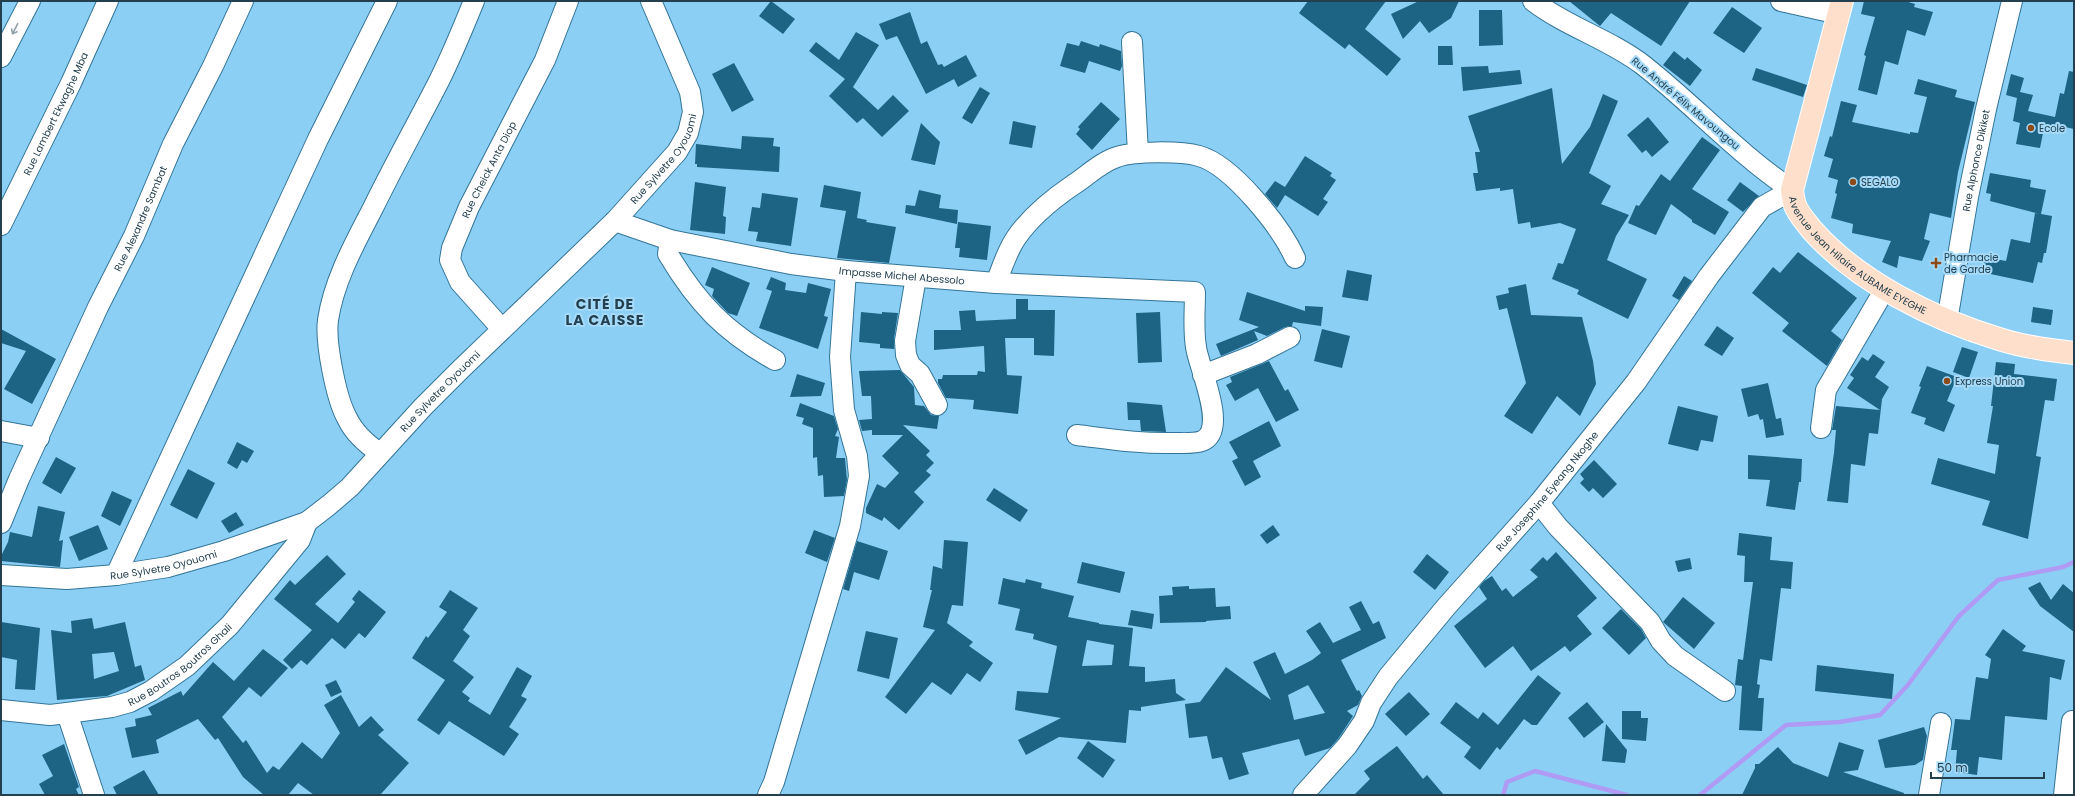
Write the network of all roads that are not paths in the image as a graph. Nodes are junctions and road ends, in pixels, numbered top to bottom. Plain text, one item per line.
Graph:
1 (30, 1) edge
2 (108, 1) edge
3 (243, 1) edge
4 (387, 1) edge
5 (474, 1) edge
6 (568, 1) edge
7 (651, 1) edge
8 (1533, 1) edge
9 (1781, 1) edge
10 (2012, 1) edge
11 (1840, 8) edge
12 (1132, 42) dead end
13 (1, 57) edge
14 (1138, 153) junction
15 (1792, 190) junction
16 (615, 221) junction
17 (1, 225) edge
18 (670, 240) junction
19 (1295, 258) dead end
20 (846, 271) junction
21 (916, 277) junction
22 (996, 283) junction
23 (1885, 290) junction
24 (1947, 321) junction
25 (502, 329) junction
26 (1290, 337) dead end
27 (2074, 353) edge
28 (775, 360) dead end
29 (1203, 375) junction
30 (937, 405) dead end
31 (1821, 428) dead end
32 (1, 431) edge
33 (1077, 435) dead end
34 (40, 438) junction
35 (379, 453) junction
36 (1539, 503) junction
37 (5, 504) edge
38 (306, 522) junction
39 (1, 523) edge
40 (1, 575) edge
41 (116, 575) junction
42 (1725, 691) dead end
43 (1, 710) edge
44 (67, 714) junction
45 (2072, 721) dead end
46 (1941, 723) dead end
47 (94, 795) edge
48 (768, 795) edge
49 (1303, 795) edge
50 (1929, 795) edge
51 (2064, 795) edge

1 -> 13 street
2 - 17 street, Rue Lambert Ekwaghe Mba
3 - 34 street, Rue Alexandre Sambat
4 - 41 street
5 - 35 street
6 - 25 street, Rue Cheick Anta Diop
7 - 16 street, Rue Sylvetre Oyouomi
8 - 15 street, Rue André Félix Mavoungou
9 - 11 street
10 - 24 street, Rue Alphonce Dikiket
11 - 15 main road, Avenue Jean Hilaire AUBAME EYEGHE
12 - 14 street
14 - 19 street
14 - 22 street
15 - 23 main road, Avenue Jean Hilaire AUBAME EYEGHE
15 - 36 street, Rue Josephine Eyeang Nkoghe
16 - 18 street, Impasse Michel Abessolo
16 - 25 street, Rue Sylvetre Oyouomi
18 - 20 street, Impasse Michel Abessolo
18 - 28 street
20 - 21 street, Impasse Michel Abessolo
20 - 48 street
21 - 22 street, Impasse Michel Abessolo
21 - 30 street
22 - 29 street, Impasse Michel Abessolo
23 - 24 main road, Avenue Jean Hilaire AUBAME EYEGHE
23 - 31 street
24 - 27 main road, Avenue Jean Hilaire AUBAME EYEGHE
25 - 35 street, Rue Sylvetre Oyouomi
26 - 29 street
29 - 33 street
32 - 34 street
34 - 37 street
35 - 38 street, Rue Sylvetre Oyouomi
36 - 42 street
36 - 49 street, Rue Josephine Eyeang Nkoghe
37 - 39 street
38 - 41 street, Rue Sylvetre Oyouomi
38 - 44 street, Rue Boutros Boutros Ghali
40 - 41 street, Rue Sylvetre Oyouomi
43 - 44 street, Rue Boutros Boutros Ghali
44 - 47 street
45 - 51 street
46 - 50 street

